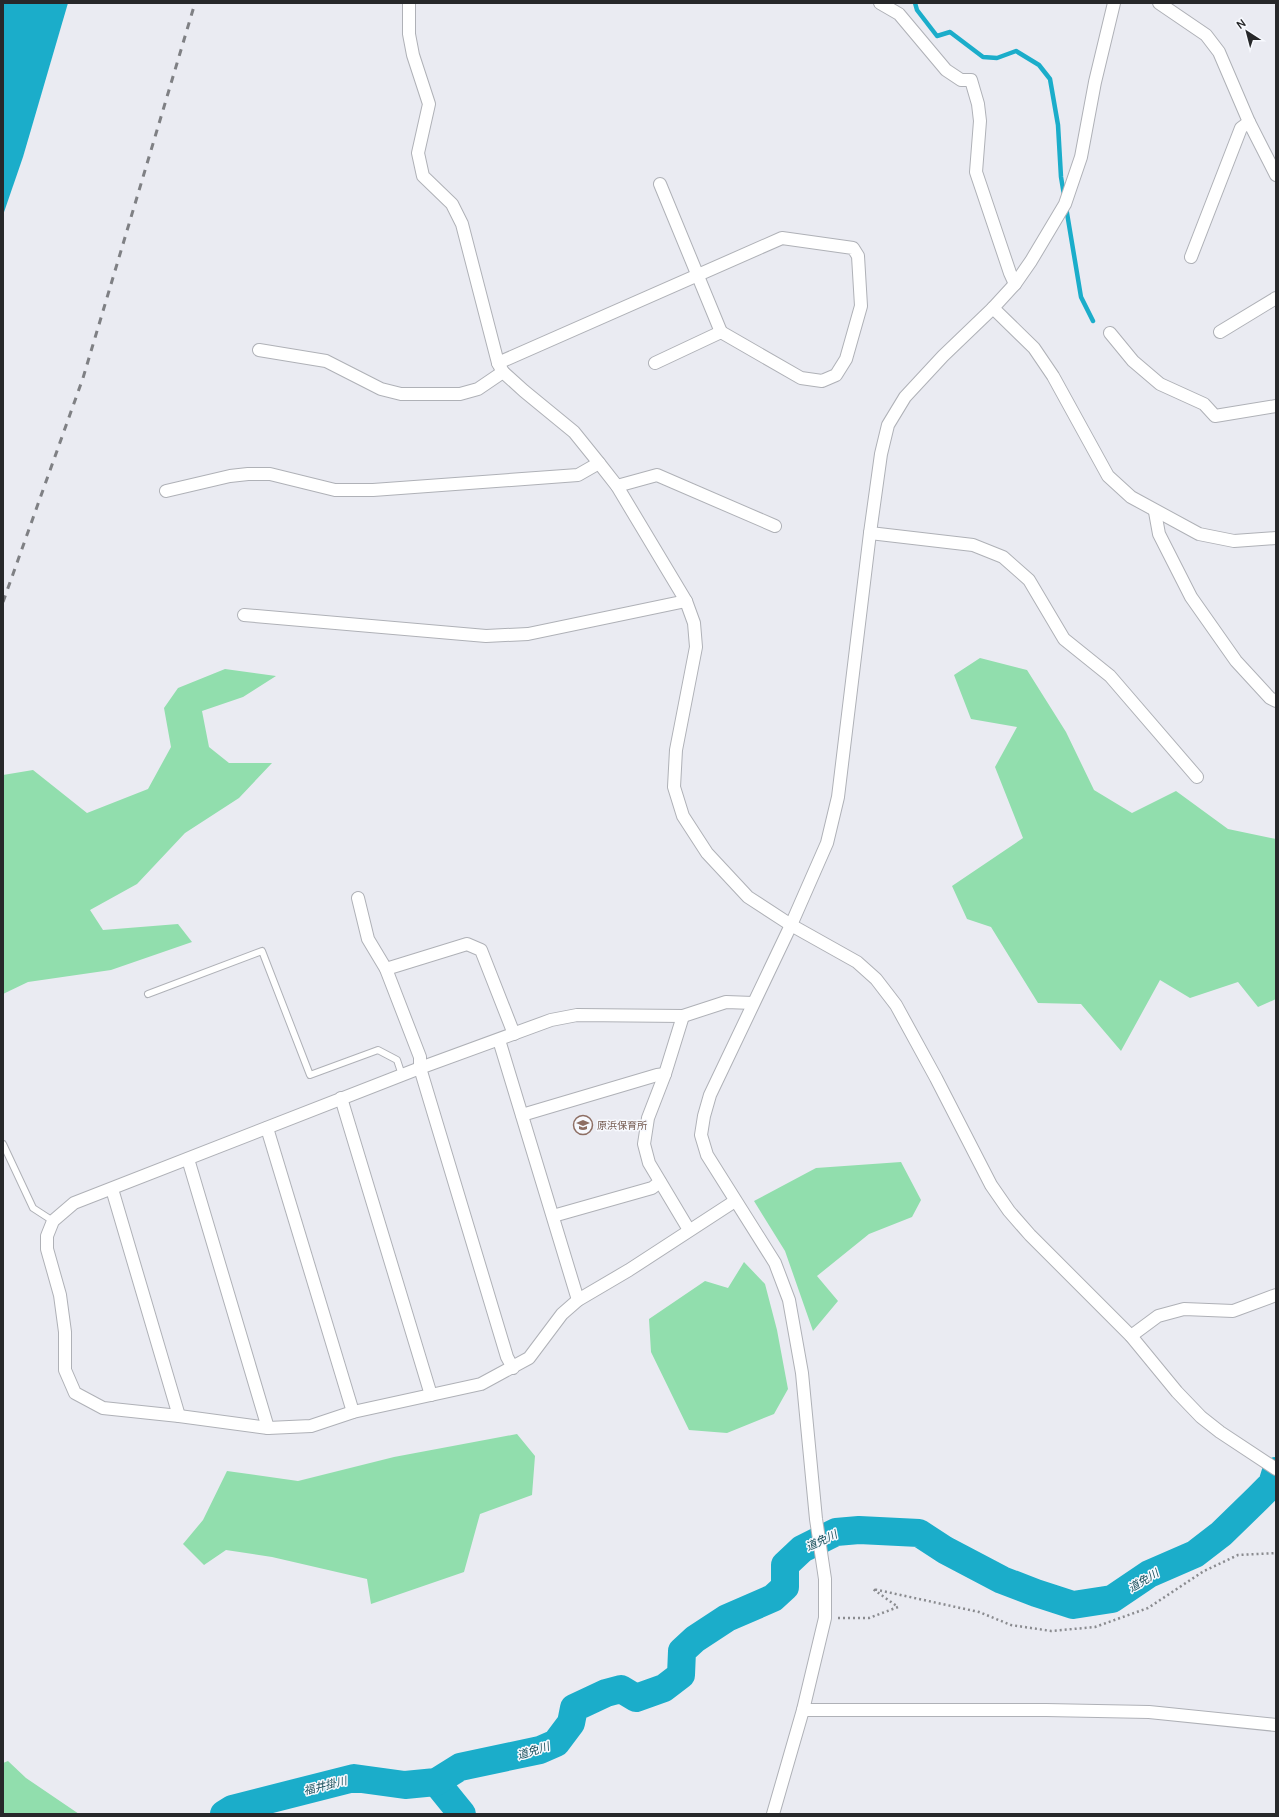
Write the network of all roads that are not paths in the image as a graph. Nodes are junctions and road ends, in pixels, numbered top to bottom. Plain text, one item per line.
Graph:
1 (409, 3) edge
2 (880, 3) edge
3 (1114, 3) edge
4 (1158, 3) edge
5 (1249, 122) junction
6 (1276, 175) edge
7 (660, 184) dead end
8 (1191, 257) dead end
9 (698, 275) junction
10 (1015, 284) junction
11 (1276, 298) edge
12 (993, 308) junction
13 (721, 332) junction
14 (1220, 332) dead end
15 (1110, 333) dead end
16 (259, 350) dead end
17 (655, 363) dead end
18 (500, 367) junction
19 (1276, 406) edge
20 (599, 463) junction
21 (617, 486) junction
22 (166, 491) dead end
23 (1155, 512) junction
24 (775, 526) dead end
25 (870, 533) junction
26 (1276, 538) edge
27 (686, 601) junction
28 (244, 615) dead end
29 (1276, 702) edge
30 (1197, 776) dead end
31 (358, 898) dead end
32 (791, 925) junction
33 (386, 969) junction
34 (148, 994) dead end
35 (753, 1003) junction
36 (683, 1016) junction
37 (514, 1034) junction
38 (499, 1040) junction
39 (420, 1068) junction
40 (665, 1074) junction
41 (402, 1075) junction
42 (341, 1098) junction
43 (522, 1115) junction
44 (267, 1128) junction
45 (3, 1144) edge
46 (188, 1159) junction
47 (660, 1182) junction
48 (112, 1189) junction
49 (735, 1202) junction
50 (553, 1216) junction
51 (53, 1221) junction
52 (689, 1230) junction
53 (1276, 1295) edge
54 (578, 1300) junction
55 (1131, 1336) junction
56 (513, 1368) junction
57 (431, 1395) junction
58 (353, 1412) junction
59 (179, 1416) junction
60 (268, 1428) junction
61 (1276, 1470) edge
62 (803, 1710) junction
63 (1276, 1725) edge
64 (773, 1814) edge

1 - 18 street
2 - 10 street
3 - 10 street
4 - 5 street
5 - 6 street
5 - 8 street
7 - 9 street
9 - 13 street
9 - 13 street
9 - 18 street
10 - 12 street
11 - 14 street
12 - 23 street
12 - 25 street
13 - 17 street
15 - 19 street
16 - 18 street
18 - 20 street
20 - 21 street
20 - 22 street
21 - 24 street
21 - 27 street
23 - 26 street
23 - 29 street
25 - 30 street
25 - 32 street
27 - 28 street
27 - 32 street
31 - 33 street
32 - 35 street
32 - 55 street
33 - 37 street
33 - 39 street
34 - 41 lane
35 - 36 street
35 - 49 street
36 - 37 street
36 - 40 street
37 - 38 street
38 - 39 street
38 - 43 street
39 - 41 street
39 - 56 street
40 - 43 street
40 - 47 street
41 - 42 street
42 - 44 street
42 - 57 street
43 - 50 street
44 - 46 street
44 - 58 street
45 - 51 lane
46 - 48 street
46 - 60 street
47 - 50 street
47 - 52 street
48 - 51 street
48 - 59 street
49 - 52 street
49 - 62 street
50 - 54 street
51 - 59 street
52 - 54 street
53 - 55 street
54 - 56 street
55 - 61 street
56 - 57 street
57 - 58 street
58 - 60 street
59 - 60 street
62 - 63 street
62 - 64 street

